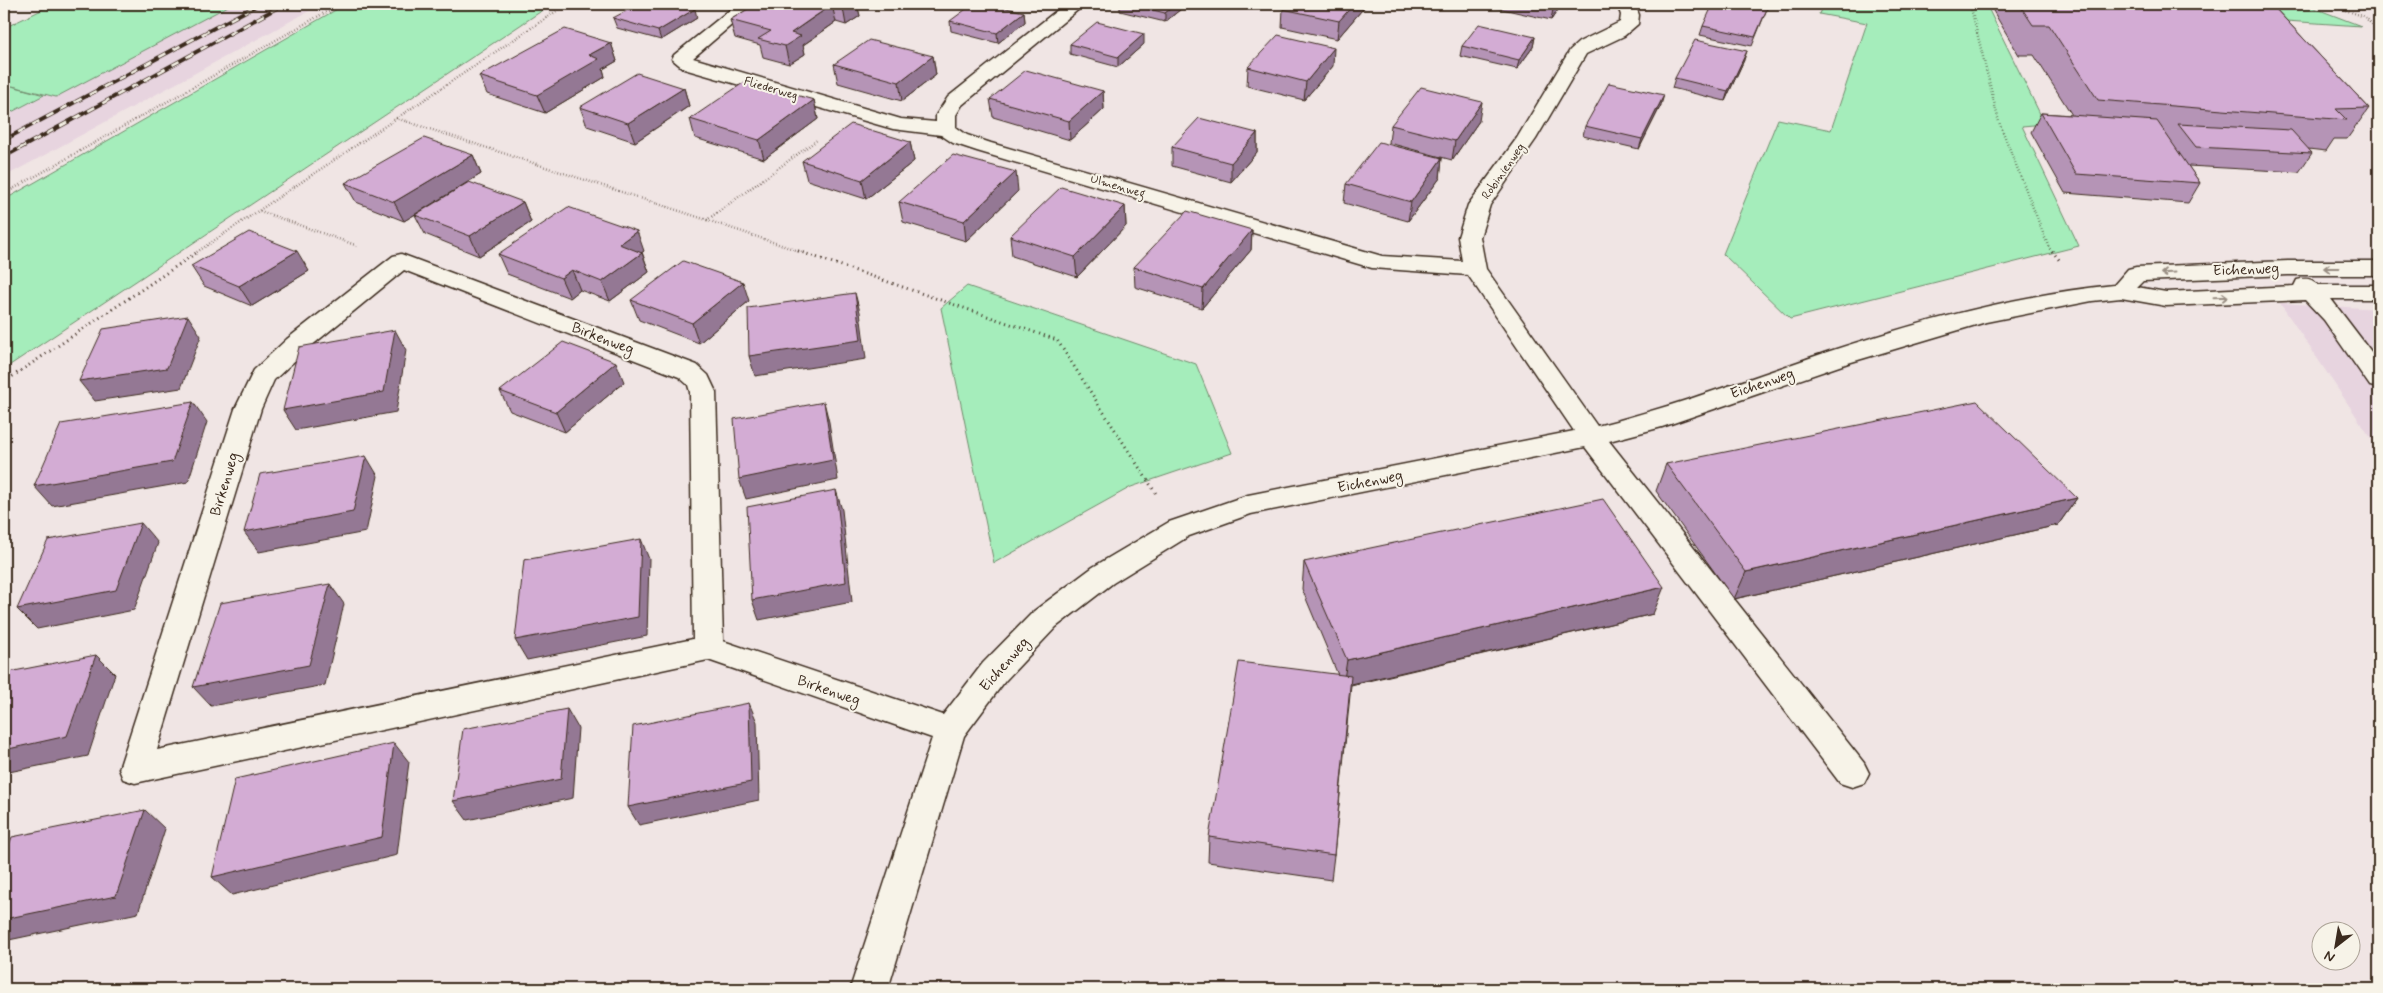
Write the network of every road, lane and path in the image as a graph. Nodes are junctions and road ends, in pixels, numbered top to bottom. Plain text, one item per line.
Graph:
1 (340, 4) edge
2 (567, 4) edge
3 (747, 4) edge
4 (1076, 4) edge
5 (1626, 4) edge
6 (1970, 4) edge
7 (2329, 4) edge
8 (2379, 32) edge
9 (856, 112) junction
10 (396, 118) junction
11 (946, 129) junction
12 (4, 194) edge
13 (260, 211) junction
14 (707, 220) junction
15 (401, 261) junction
16 (2288, 268) junction
17 (2379, 268) edge
18 (1475, 269) junction
19 (2121, 291) junction
20 (2313, 292) junction
21 (2379, 292) edge
22 (2092, 294) junction
23 (2379, 380) edge
24 (4, 382) edge
25 (1591, 437) junction
26 (1178, 529) junction
27 (708, 648) junction
28 (950, 731) junction
29 (1852, 773) dead end
30 (869, 989) edge

1 - 12 path
2 - 10 path
3 - 9 street, Fliederweg
4 - 11 street
5 - 18 street, Robinienweg
6 - 22 path
7 - 8 path
9 - 11 street, Fliederweg
9 - 14 path
10 - 13 path
10 - 14 path
11 - 18 street, Ulmenweg
13 - 15 path
13 - 24 path
14 - 26 path
15 - 27 street, Birkenweg
15 - 27 street, Birkenweg
17 -> 16 street, Eichenweg
16 -> 19 street, Eichenweg
16 - 20 street
18 - 25 street, Robinienweg
19 -> 20 street, Eichenweg
19 - 22 street, Eichenweg
20 - 21 street, Eichenweg
20 - 23 street
22 - 25 street, Eichenweg
25 - 26 street, Eichenweg
25 - 29 street, Robinienweg
26 - 28 street, Eichenweg
27 - 28 street, Birkenweg
28 - 30 street, Eichenweg

